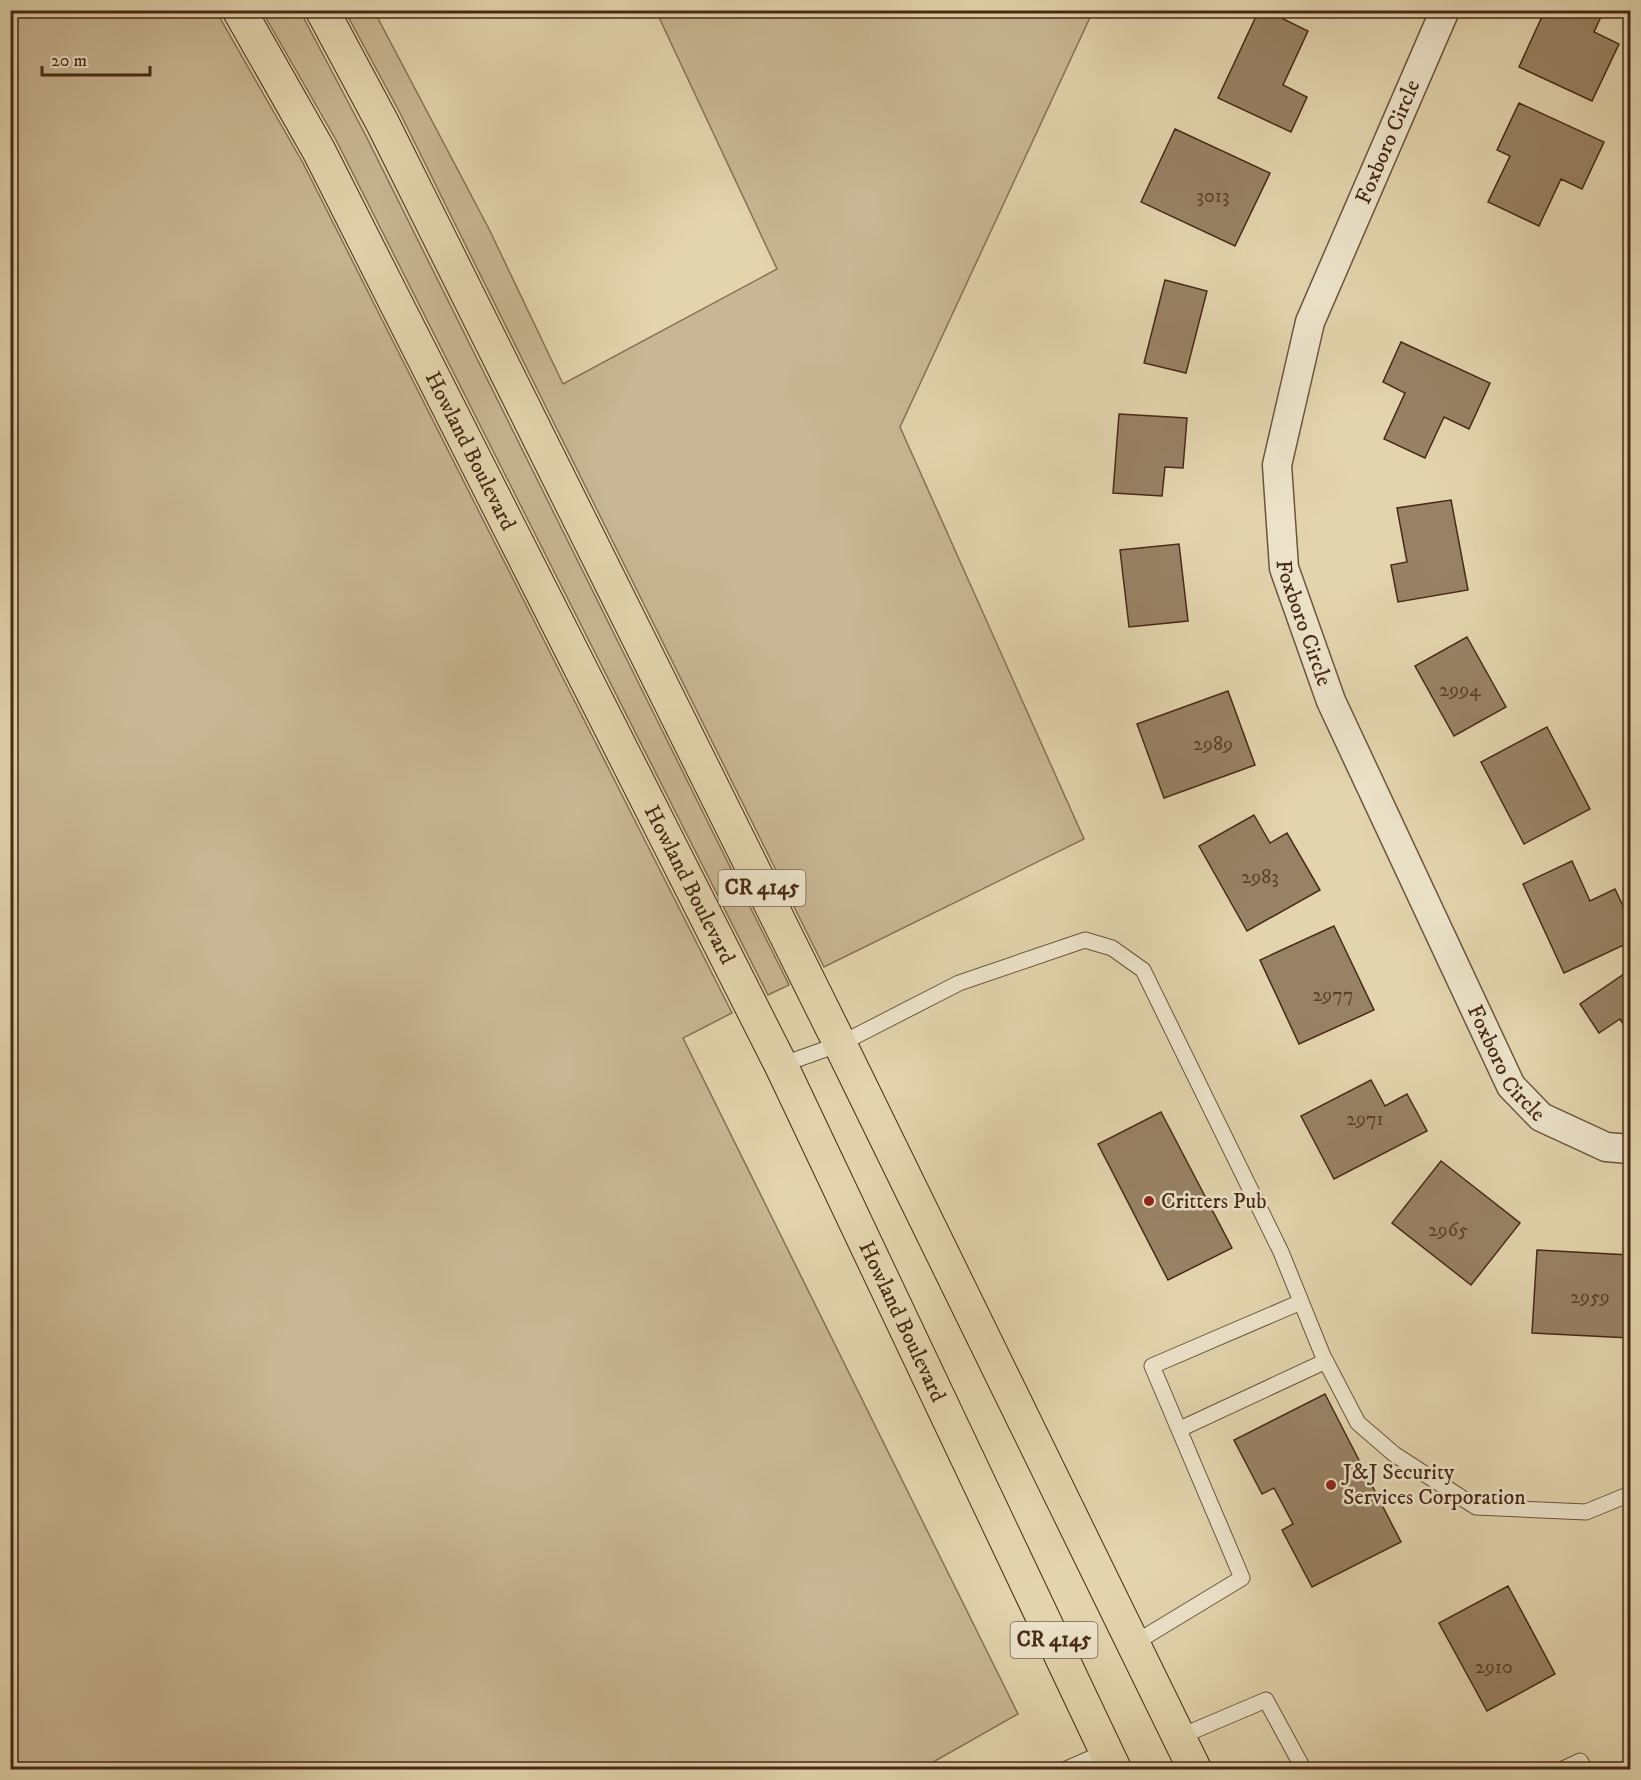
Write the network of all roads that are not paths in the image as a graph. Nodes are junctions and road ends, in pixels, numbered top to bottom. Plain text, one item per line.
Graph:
1 (239, 10) edge
2 (322, 10) edge
3 (1445, 10) edge
4 (840, 1044) junction
5 (781, 1065) junction
6 (1630, 1149) edge
7 (1300, 1302) junction
8 (1326, 1361) junction
9 (1180, 1429) junction
10 (1630, 1494) edge
11 (1133, 1644) junction
12 (1179, 1737) junction
13 (1111, 1760) edge
14 (1064, 1770) edge
15 (1195, 1770) edge
16 (1304, 1770) edge
17 (1561, 1770) edge
18 (1585, 1770) edge

1 - 5 main road, Howland Boulevard / CR 4145
2 - 4 main road, CR 4145
3 - 6 street, Foxboro Circle
4 - 5 lane
4 - 7 lane
4 - 11 main road, CR 4145
5 - 13 main road, Howland Boulevard / CR 4145
7 - 8 lane
7 - 9 lane
8 - 9 lane
8 - 10 lane
9 - 11 lane
11 - 12 main road, CR 4145
12 - 15 main road, CR 4145
12 - 16 lane
13 - 14 lane
17 - 18 lane

